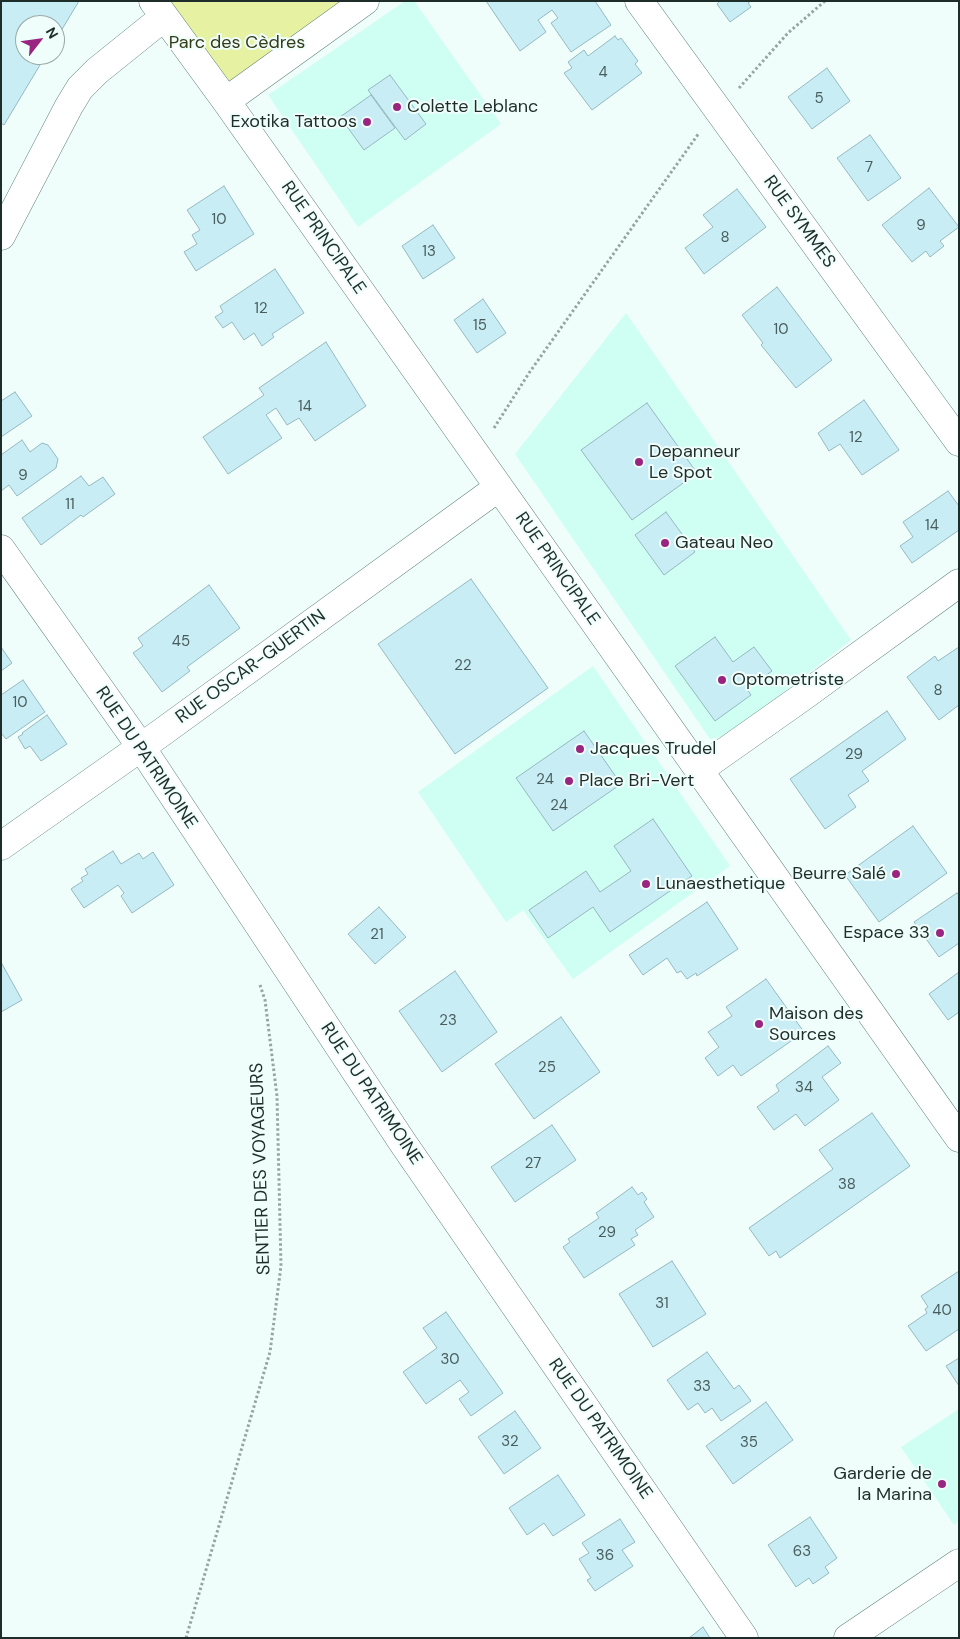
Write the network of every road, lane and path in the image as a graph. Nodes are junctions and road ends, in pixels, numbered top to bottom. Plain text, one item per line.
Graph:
1 (365, 1) edge
2 (639, 1) edge
3 (825, 1) edge
4 (158, 9) edge
5 (226, 101) junction
6 (720, 112) junction
7 (1, 236) edge
8 (959, 442) edge
9 (477, 456) junction
10 (499, 487) junction
11 (1, 549) edge
12 (959, 583) edge
13 (141, 747) junction
14 (699, 770) junction
15 (1, 846) edge
16 (257, 977) dead end
17 (959, 1138) edge
18 (959, 1563) edge
19 (186, 1638) edge
20 (744, 1638) edge
21 (848, 1638) edge

1 - 5 street
2 - 6 street, RUE SYMMES
3 - 6 path
4 - 5 street, RUE PRINCIPALE
4 - 7 street
5 - 9 street, RUE PRINCIPALE
6 - 8 street, RUE SYMMES
6 - 9 path
9 - 10 street, RUE PRINCIPALE
10 - 13 street, RUE OSCAR-GUERTIN
10 - 14 street, RUE PRINCIPALE
11 - 13 street, RUE DU PATRIMOINE
12 - 14 street
13 - 15 street, RUE OSCAR-GUERTIN
13 - 20 street, RUE DU PATRIMOINE
14 - 17 street, RUE PRINCIPALE
16 - 19 path, SENTIER DES VOYAGEURS
18 - 21 street

